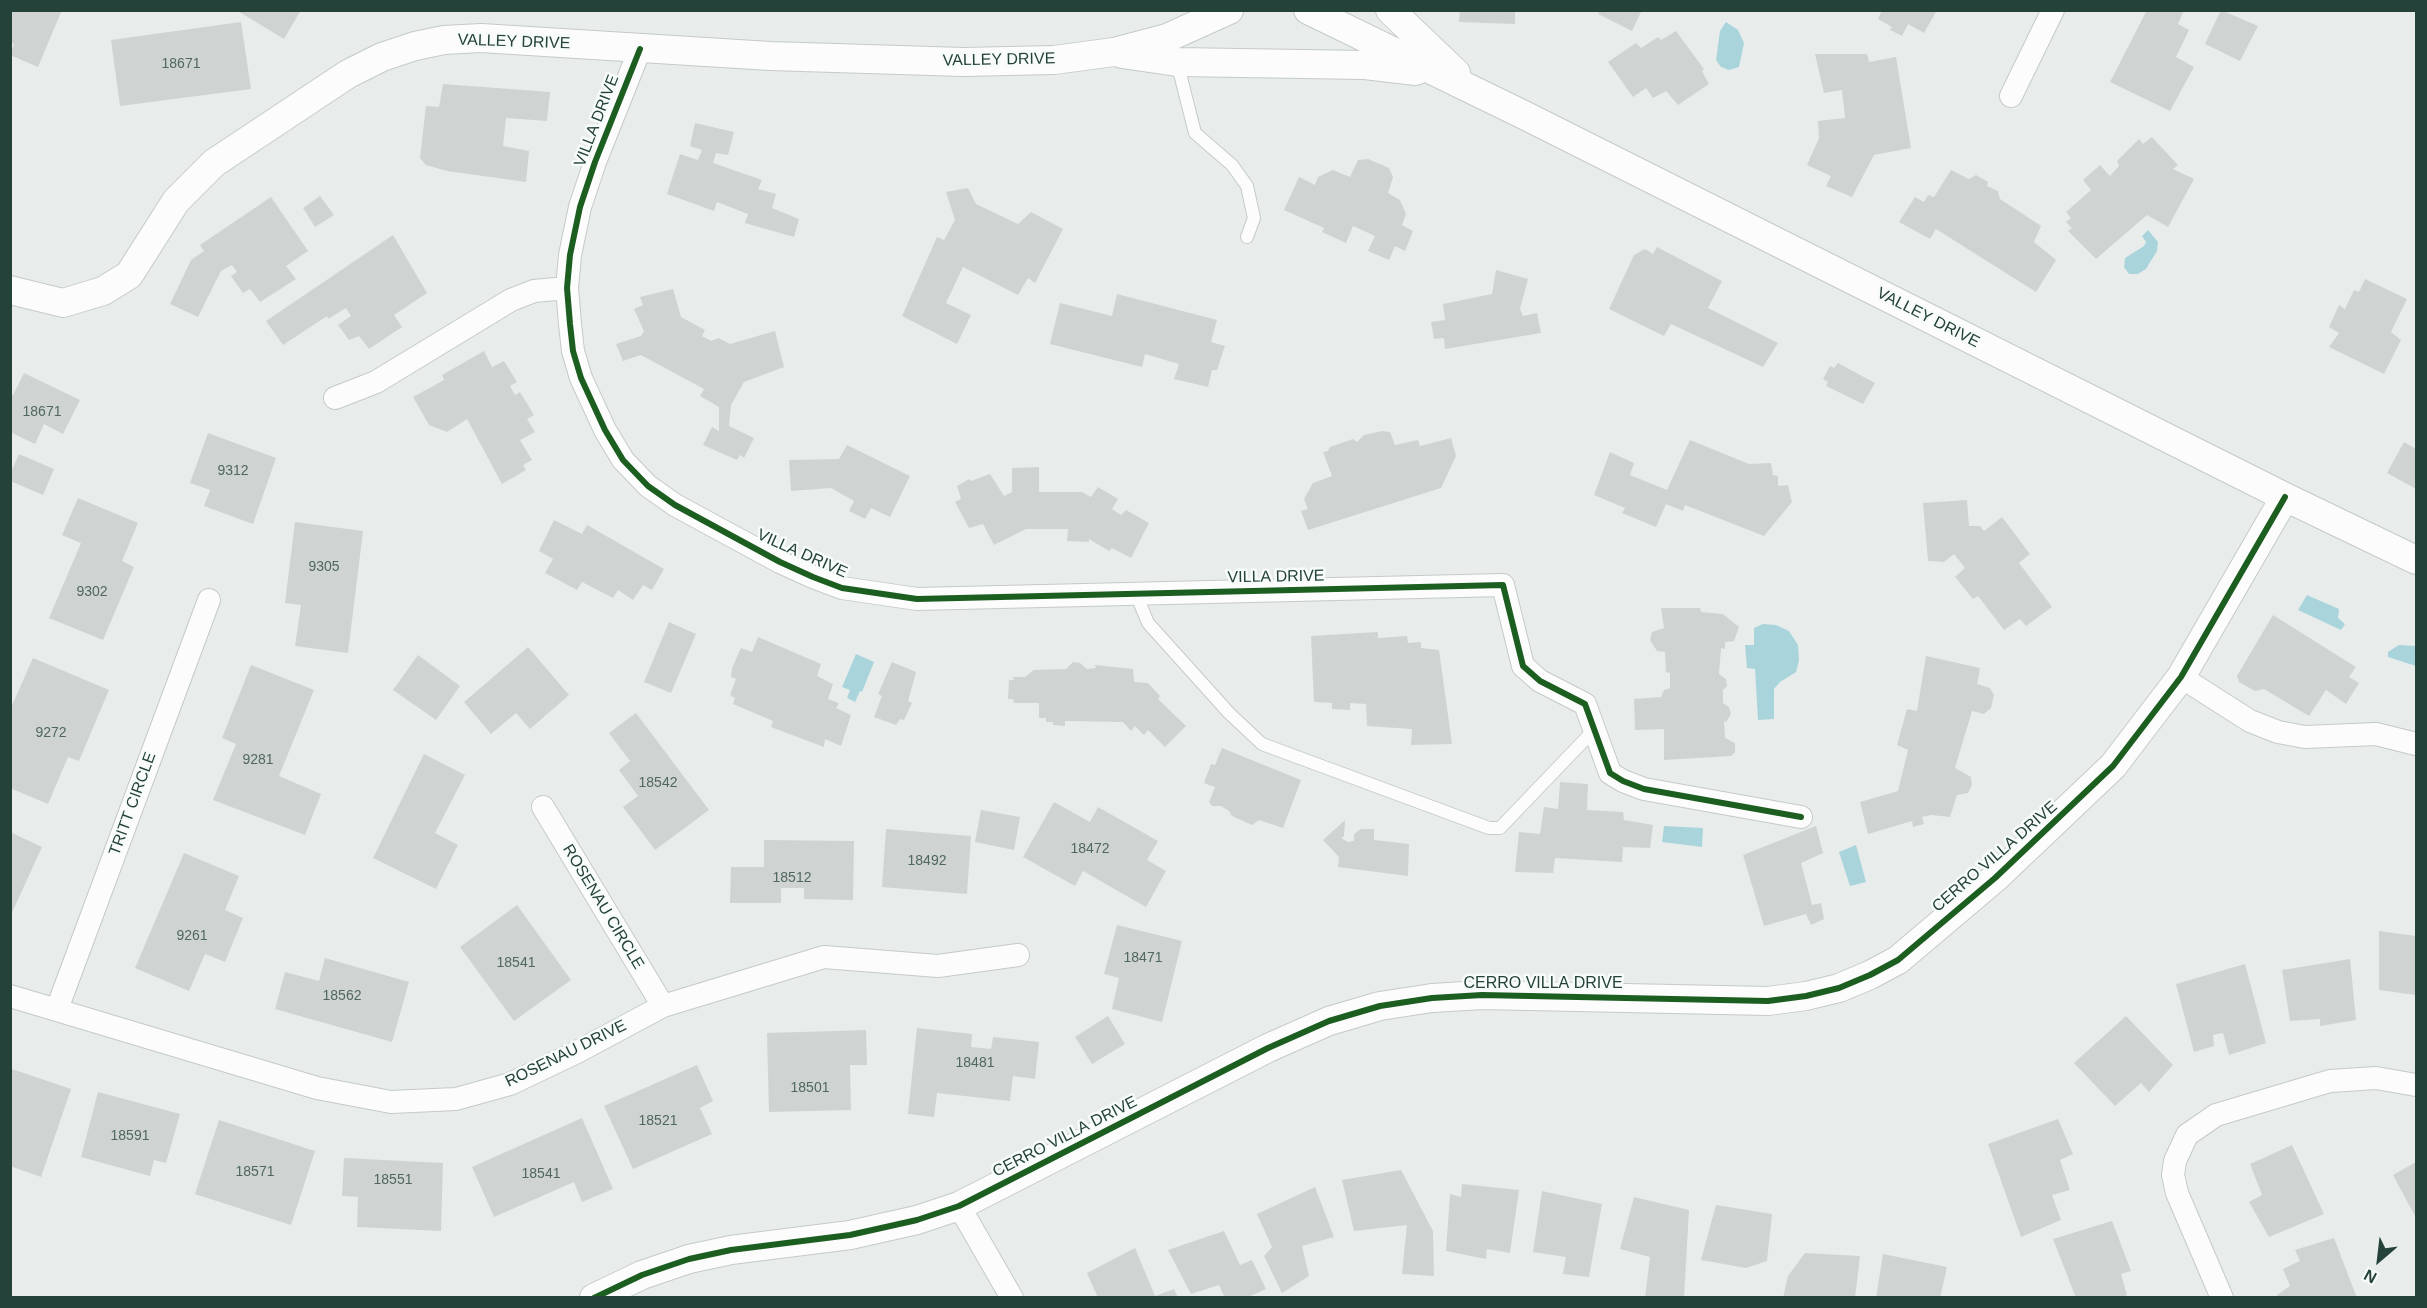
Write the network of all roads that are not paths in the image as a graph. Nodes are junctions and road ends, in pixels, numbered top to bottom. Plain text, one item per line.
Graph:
1 (1230, 10) edge
2 (1308, 10) edge
3 (1390, 10) edge
4 (2053, 10) edge
5 (640, 49) junction
6 (1114, 52) junction
7 (1177, 62) junction
8 (1440, 74) junction
9 (1472, 89) junction
10 (2011, 96) dead end
11 (1247, 237) dead end
12 (567, 288) junction
13 (10, 290) edge
14 (335, 398) dead end
15 (2285, 497) junction
16 (2416, 560) edge
17 (1137, 594) junction
18 (209, 600) dead end
19 (2181, 678) junction
20 (1594, 730) junction
21 (2416, 744) edge
22 (543, 807) dead end
23 (1801, 817) dead end
24 (1018, 955) dead end
25 (10, 996) edge
26 (663, 1006) junction
27 (57, 1009) junction
28 (2416, 1085) edge
29 (959, 1206) junction
30 (594, 1298) edge
31 (1012, 1298) edge
32 (2222, 1298) edge

1 - 6 street, VALLEY DRIVE
2 - 8 street, VALLEY DRIVE
3 - 9 street
4 - 10 street
5 - 6 street, VALLEY DRIVE
5 - 12 street, VILLA DRIVE
5 - 13 street, VALLEY DRIVE
6 - 7 street, VALLEY DRIVE
7 - 8 street, VALLEY DRIVE
7 - 11 lane
8 - 9 street, VALLEY DRIVE
9 - 15 street, VALLEY DRIVE
12 - 14 street
12 - 17 street, VILLA DRIVE
15 - 16 street, VALLEY DRIVE
15 - 19 street, CERRO VILLA DRIVE
17 - 20 street, VILLA DRIVE
17 - 20 lane
18 - 27 street, TRITT CIRCLE
19 - 21 street
19 - 29 street, CERRO VILLA DRIVE
20 - 23 street
22 - 26 street, ROSENAU CIRCLE
24 - 26 street, ROSENAU DRIVE
25 - 27 street, ROSENAU DRIVE
26 - 27 street, ROSENAU DRIVE
28 - 32 street
29 - 30 street, CERRO VILLA DRIVE
29 - 31 street

